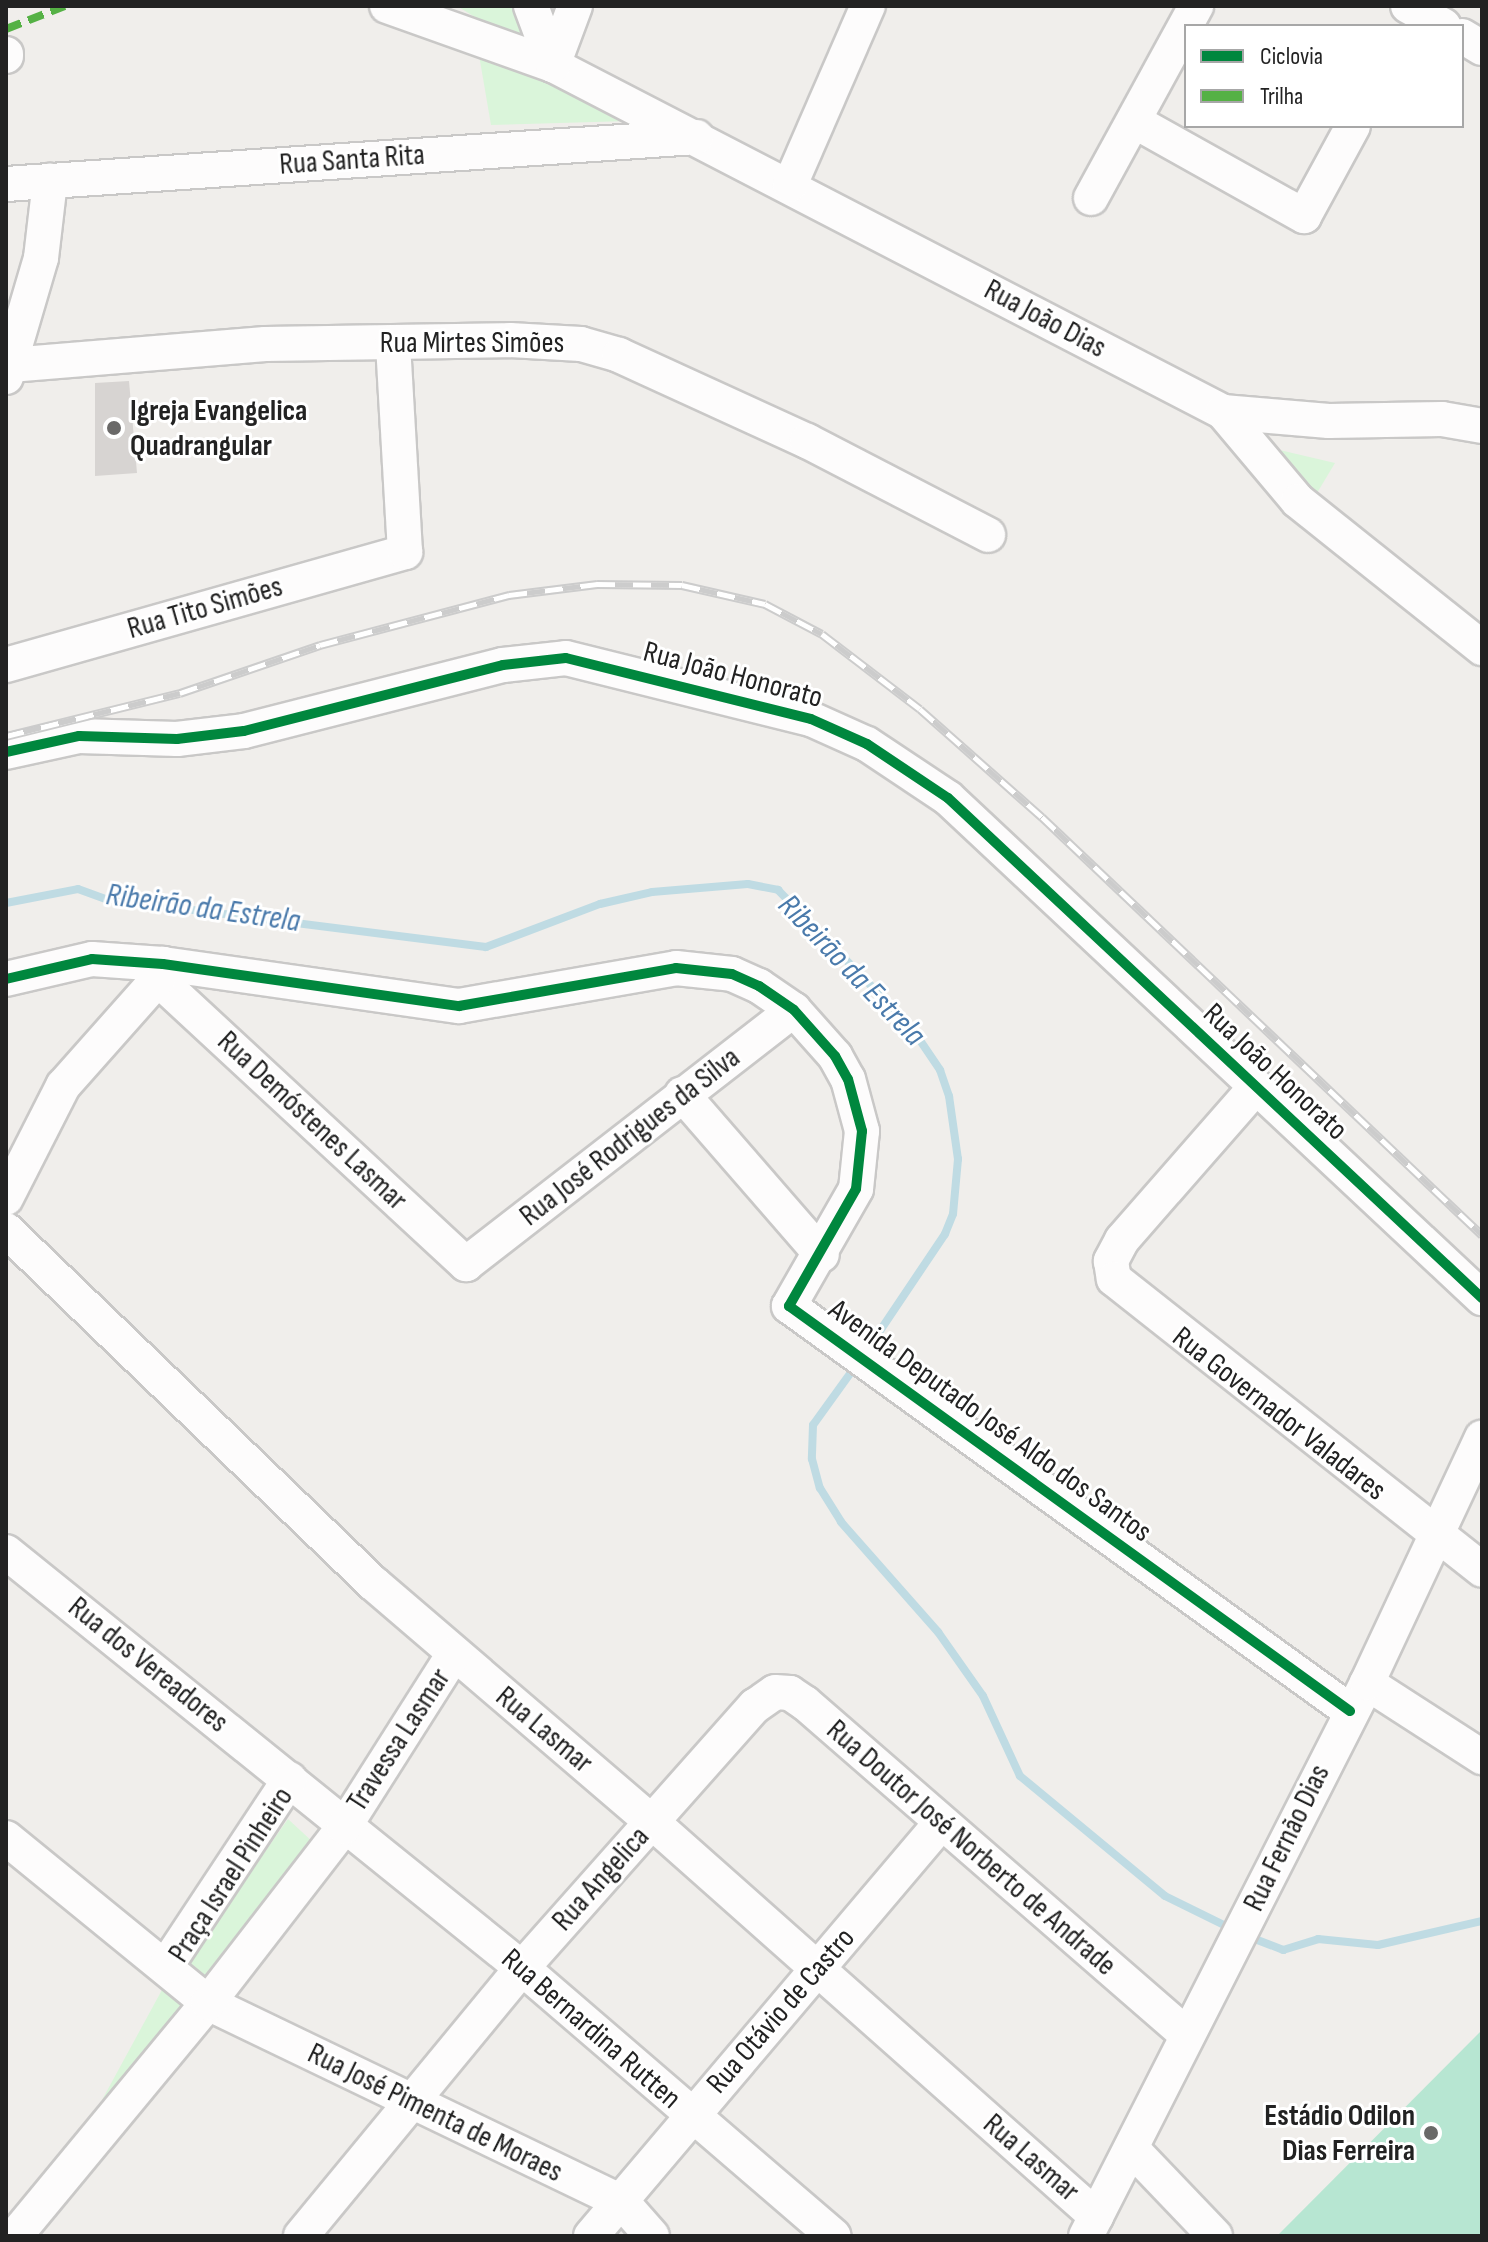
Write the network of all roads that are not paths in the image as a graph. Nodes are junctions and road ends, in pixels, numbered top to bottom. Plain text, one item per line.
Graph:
1 (387, 6) edge
2 (531, 6) edge
3 (575, 6) edge
4 (868, 6) edge
5 (1196, 6) edge
6 (440, 13) edge
7 (1186, 24) edge
8 (1184, 28) edge
9 (1464, 37) edge
10 (1482, 48) edge
11 (553, 65) junction
12 (1134, 121) junction
13 (1352, 128) edge
14 (699, 137) junction
15 (50, 181) junction
16 (6, 184) edge
17 (790, 185) junction
18 (1091, 198) dead end
19 (393, 342) junction
20 (8, 371) edge
21 (1223, 412) junction
22 (1482, 426) edge
23 (988, 535) dead end
24 (1482, 648) edge
25 (6, 665) edge
26 (6, 752) edge
27 (160, 972) junction
28 (6, 979) edge
29 (794, 1010) junction
30 (1255, 1088) junction
31 (682, 1094) junction
32 (6, 1198) edge
33 (6, 1230) edge
34 (822, 1255) junction
35 (466, 1264) joint
36 (1482, 1298) edge
37 (1482, 1438) edge
38 (1436, 1537) junction
39 (6, 1552) edge
40 (1482, 1570) edge
41 (454, 1654) junction
42 (1358, 1697) junction
43 (751, 1711) joint
44 (1482, 1757) edge
45 (290, 1779) junction
46 (652, 1822) junction
47 (941, 1823) junction
48 (344, 1827) junction
49 (6, 1838) edge
50 (166, 1966) junction
51 (522, 1968) junction
52 (819, 1971) junction
53 (208, 2003) junction
54 (1187, 2035) junction
55 (412, 2103) junction
56 (690, 2114) junction
57 (1132, 2149) junction
58 (622, 2202) junction
59 (20, 2226) edge
60 (1091, 2226) edge
61 (301, 2236) edge
62 (591, 2236) edge
63 (652, 2236) edge
64 (834, 2236) edge
65 (1215, 2236) edge

1 - 6 street, Rua João Dias
2 - 11 street
3 - 11 street
4 - 17 street
5 - 7 street
6 - 11 street, Rua João Dias
8 - 12 street
9 - 10 street
11 - 14 street, Rua João Dias
12 - 13 street
12 - 18 street
14 - 15 street, Rua Santa Rita
14 - 17 street, Rua João Dias
15 - 16 street, Rua Santa Rita
15 - 20 street
17 - 21 street, Rua João Dias
19 - 20 street, Rua Mirtes Simões
19 - 23 street, Rua Mirtes Simões
19 - 25 street, Rua Tito Simões
21 - 22 street
21 - 24 street, Rua João Dias
26 - 30 street, Rua João Honorato
27 - 28 street, Avenida Deputado José Aldo dos Santos
27 - 29 street, Avenida Deputado José Aldo dos Santos
27 - 32 street
27 - 35 street, Rua Demóstenes Lasmar
29 - 31 street, Rua José Rodrigues da Silva
29 - 34 street, Avenida Deputado José Aldo dos Santos
30 - 36 street, Rua João Honorato
30 - 38 street, Rua Governador Valadares
31 - 34 street
31 - 35 street, Rua José Rodrigues da Silva
33 - 41 street, Rua Lasmar
34 - 42 street, Avenida Deputado José Aldo dos Santos
37 - 38 street, Rua Fernão Dias
38 - 40 street, Rua Governador Valadares
38 - 42 street, Rua Fernão Dias
39 - 45 street, Rua dos Vereadores
41 - 46 street, Rua Lasmar
41 - 48 street, Travessa Lasmar
42 - 44 street, Avenida Deputado José Aldo dos Santos
42 - 54 street, Rua Fernão Dias
43 - 46 street, Rua Angelica
43 - 47 street, Rua Doutor José Norberto de Andrade
45 - 48 street, Praça Israel Pinheiro
45 - 50 street, Praça Israel Pinheiro
46 - 51 street, Rua Angelica
46 - 52 street, Rua Lasmar
47 - 52 street, Rua Otávio de Castro
47 - 54 street, Rua Doutor José Norberto de Andrade
48 - 51 street, Rua Bernardina Rutten
48 - 53 street, Praça Israel Pinheiro
49 - 50 street
50 - 53 street, Praça Israel Pinheiro
51 - 55 street, Rua Angelica
51 - 56 street, Rua Bernardina Rutten
52 - 56 street, Rua Otávio de Castro
52 - 60 street, Rua Lasmar
53 - 55 street, Rua José Pimenta de Moraes
53 - 59 street, Praça Israel Pinheiro
54 - 57 street, Rua Fernão Dias
55 - 58 street, Rua José Pimenta de Moraes
55 - 61 street, Rua Angelica
56 - 58 street, Rua Otávio de Castro
56 - 64 street, Rua Bernardina Rutten
57 - 60 street, Rua Fernão Dias
57 - 65 street
58 - 62 street, Rua Otávio de Castro
58 - 63 street, Rua José Pimenta de Moraes

